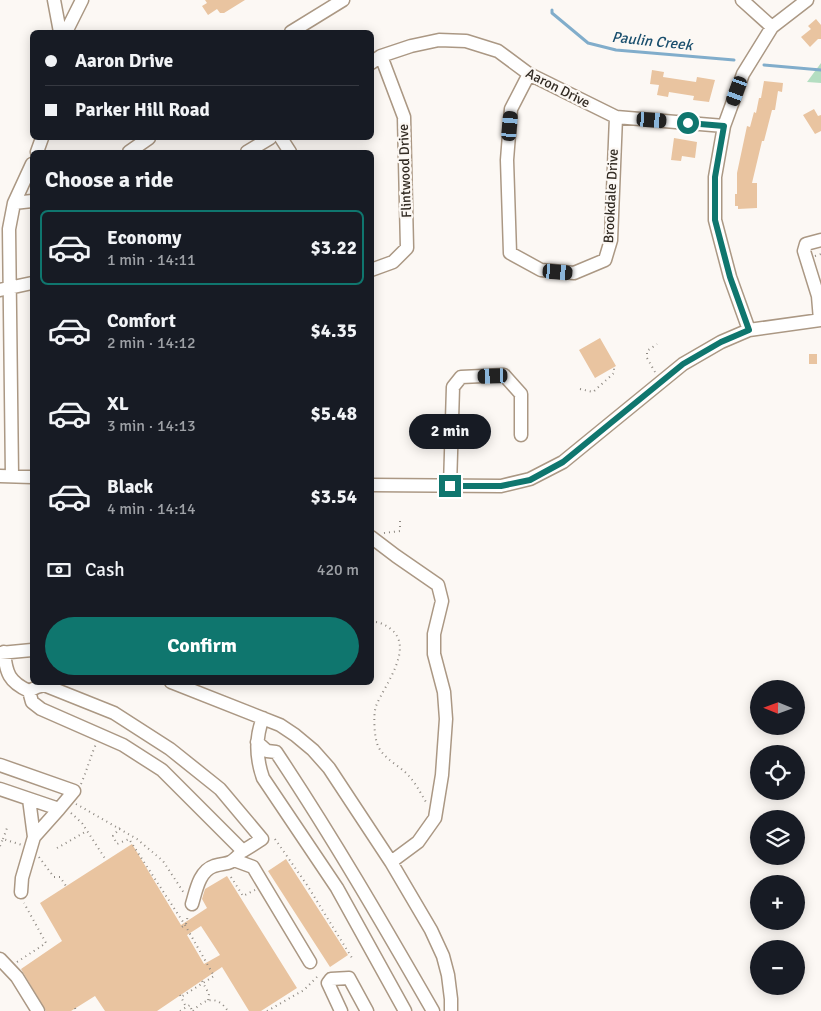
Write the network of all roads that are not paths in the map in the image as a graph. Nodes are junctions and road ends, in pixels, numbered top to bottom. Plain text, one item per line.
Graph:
1 (54, 0) edge
2 (82, 0) edge
3 (343, 0) edge
4 (742, 0) edge
5 (807, 0) edge
6 (772, 27) junction
7 (60, 30) edge
8 (67, 30) edge
9 (294, 30) edge
10 (376, 60) edge
11 (529, 74) junction
12 (616, 117) junction
13 (724, 126) junction
14 (146, 140) edge
15 (267, 140) edge
16 (132, 150) edge
17 (250, 150) edge
18 (30, 168) edge
19 (30, 201) edge
20 (14, 203) junction
21 (821, 240) edge
22 (374, 269) edge
23 (30, 283) edge
24 (5, 288) edge
25 (820, 320) edge
26 (749, 330) junction
27 (521, 435) dead end
28 (6, 476) edge
29 (30, 477) edge
30 (374, 485) edge
31 (450, 486) junction
32 (374, 542) edge
33 (30, 650) edge
34 (2, 653) edge
35 (179, 685) edge
36 (29, 692) junction
37 (263, 718) junction
38 (257, 742) junction
39 (0, 765) edge
40 (0, 789) edge
41 (29, 799) junction
42 (59, 809) junction
43 (32, 843) junction
44 (238, 855) junction
45 (391, 862) junction
46 (22, 892) road end
47 (192, 904) road end
48 (310, 962) dead end
49 (4, 963) edge
50 (38, 1011) edge
51 (341, 1011) edge
52 (367, 1011) edge
53 (405, 1011) edge
54 (433, 1011) edge
55 (451, 1011) edge

1 - 7 street
2 - 8 street
3 - 9 street
4 - 6 street
5 - 6 street
6 - 13 street
10 - 11 street, Aaron Drive
10 - 22 street, Flintwood Drive
11 - 12 street, Aaron Drive
11 - 12 street, Brookdale Drive
12 - 13 street, Aaron Drive
13 - 26 street
14 - 16 street
15 - 17 street
18 - 20 street
19 - 20 street
20 - 24 street
21 - 25 street
23 - 24 street
24 - 28 street
25 - 26 street
26 - 31 street
27 - 31 street
28 - 29 street
30 - 31 street
32 - 45 street
33 - 34 street
34 - 36 street
35 - 37 street
36 - 44 street
36 - 44 street
37 - 38 street
37 - 45 street
38 - 53 street
38 - 54 street
39 - 42 street
40 - 41 street
41 - 42 street
41 - 43 street
42 - 43 street
43 - 46 street
44 - 47 street
44 - 48 street
45 - 55 street
49 - 50 street
51 - 52 street

